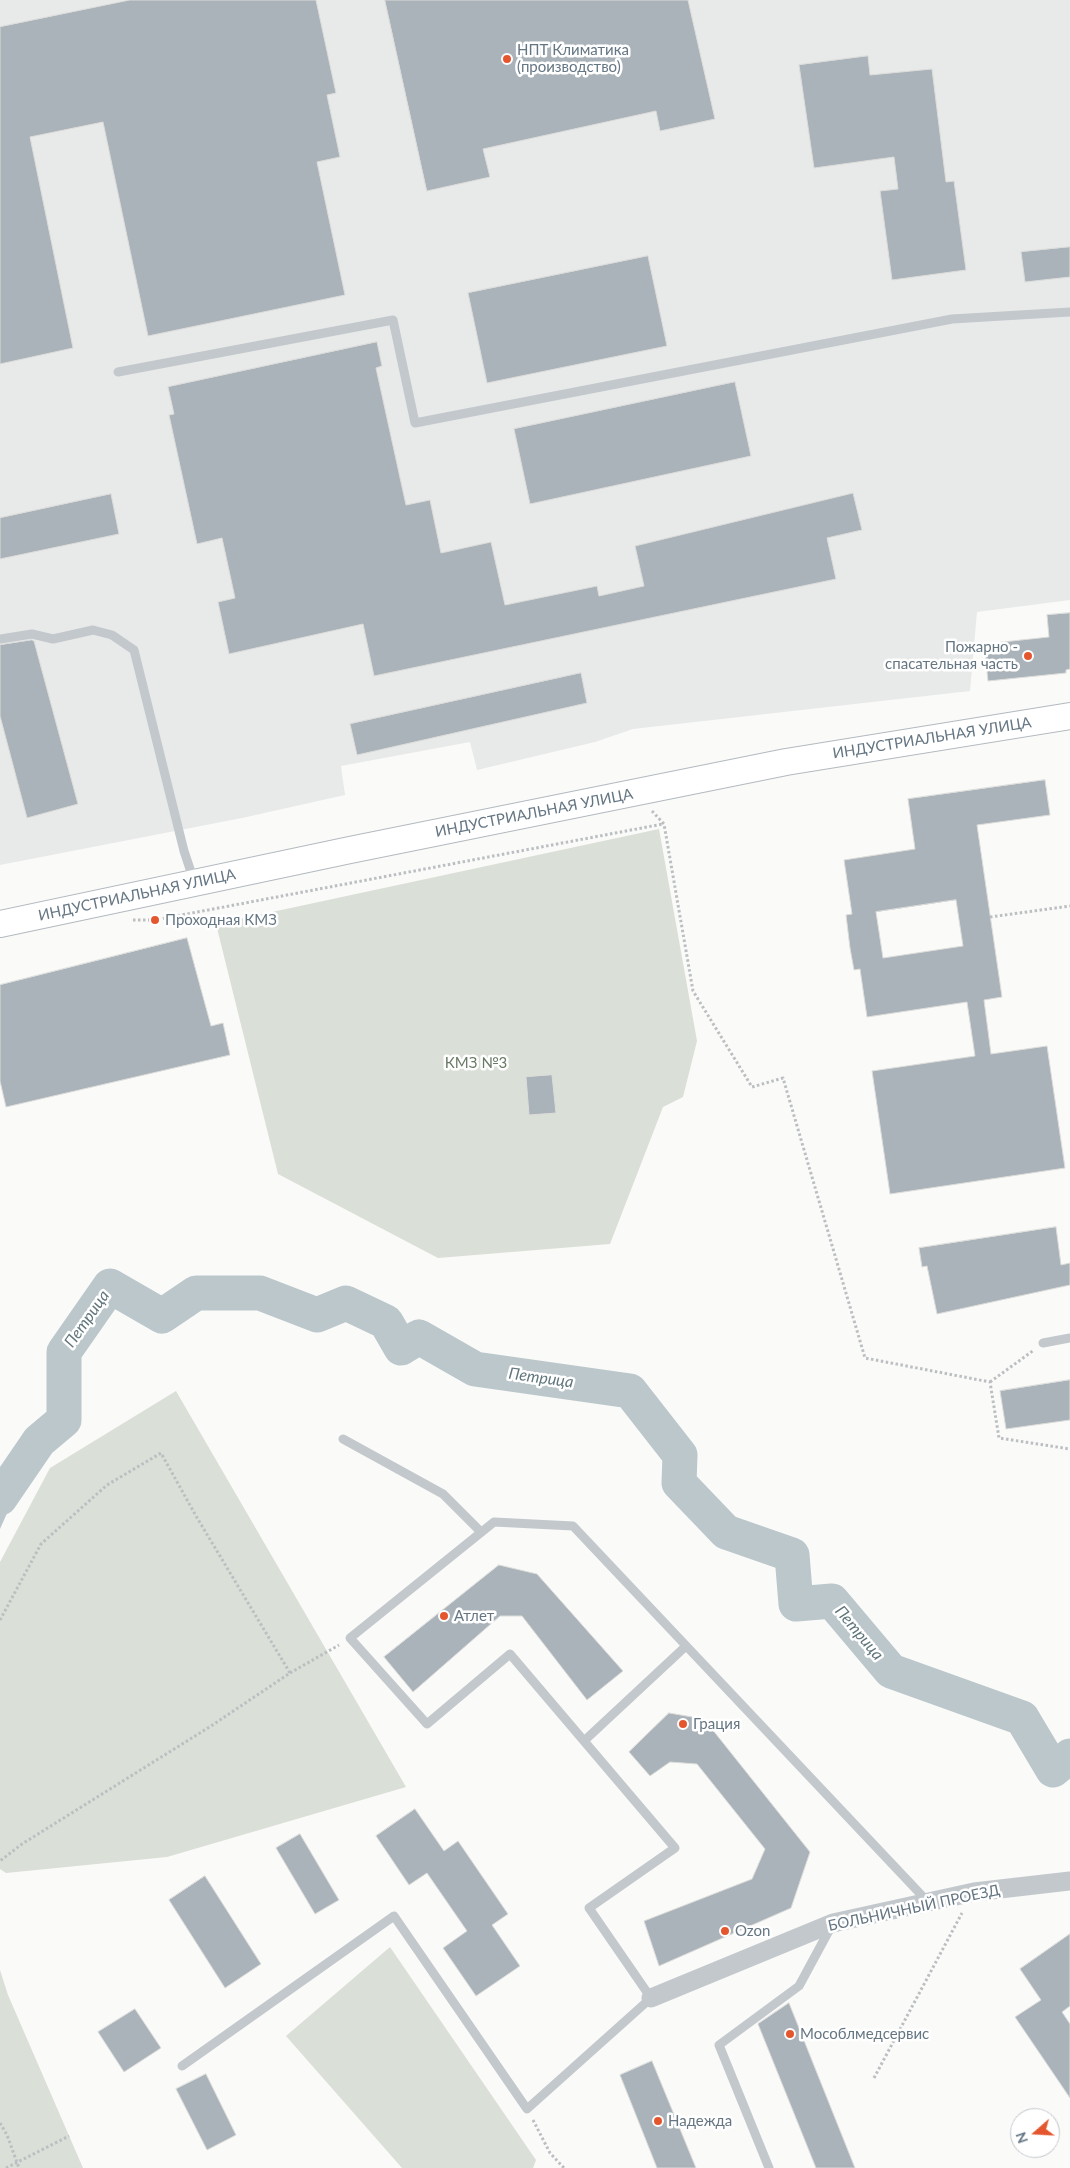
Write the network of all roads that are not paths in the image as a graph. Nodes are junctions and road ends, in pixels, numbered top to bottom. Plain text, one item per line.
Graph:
1 (1070, 312) edge
2 (118, 372) dead end
3 (0, 639) edge
4 (1070, 716) edge
5 (194, 882) junction
6 (0, 924) edge
7 (1070, 1338) edge
8 (1043, 1343) road end
9 (343, 1440) dead end
10 (481, 1532) junction
11 (686, 1646) junction
12 (584, 1741) junction
13 (1070, 1881) edge
14 (928, 1902) junction
15 (834, 1923) junction
16 (651, 1998) junction
17 (182, 2066) dead end
18 (769, 2168) edge

1 - 2 lane
3 - 5 lane
4 - 5 main road, ИНДУСТРИАЛЬНАЯ УЛИЦА
5 - 6 main road, ИНДУСТРИАЛЬНАЯ УЛИЦА
7 - 8 lane
9 - 10 lane
10 - 11 lane
10 - 12 lane
11 - 12 lane
11 - 14 lane
12 - 16 lane
13 - 14 street, БОЛЬНИЧНЫЙ ПРОЕЗД
14 - 15 street, БОЛЬНИЧНЫЙ ПРОЕЗД
15 - 16 street, БОЛЬНИЧНЫЙ ПРОЕЗД
15 - 18 lane
16 - 17 lane

